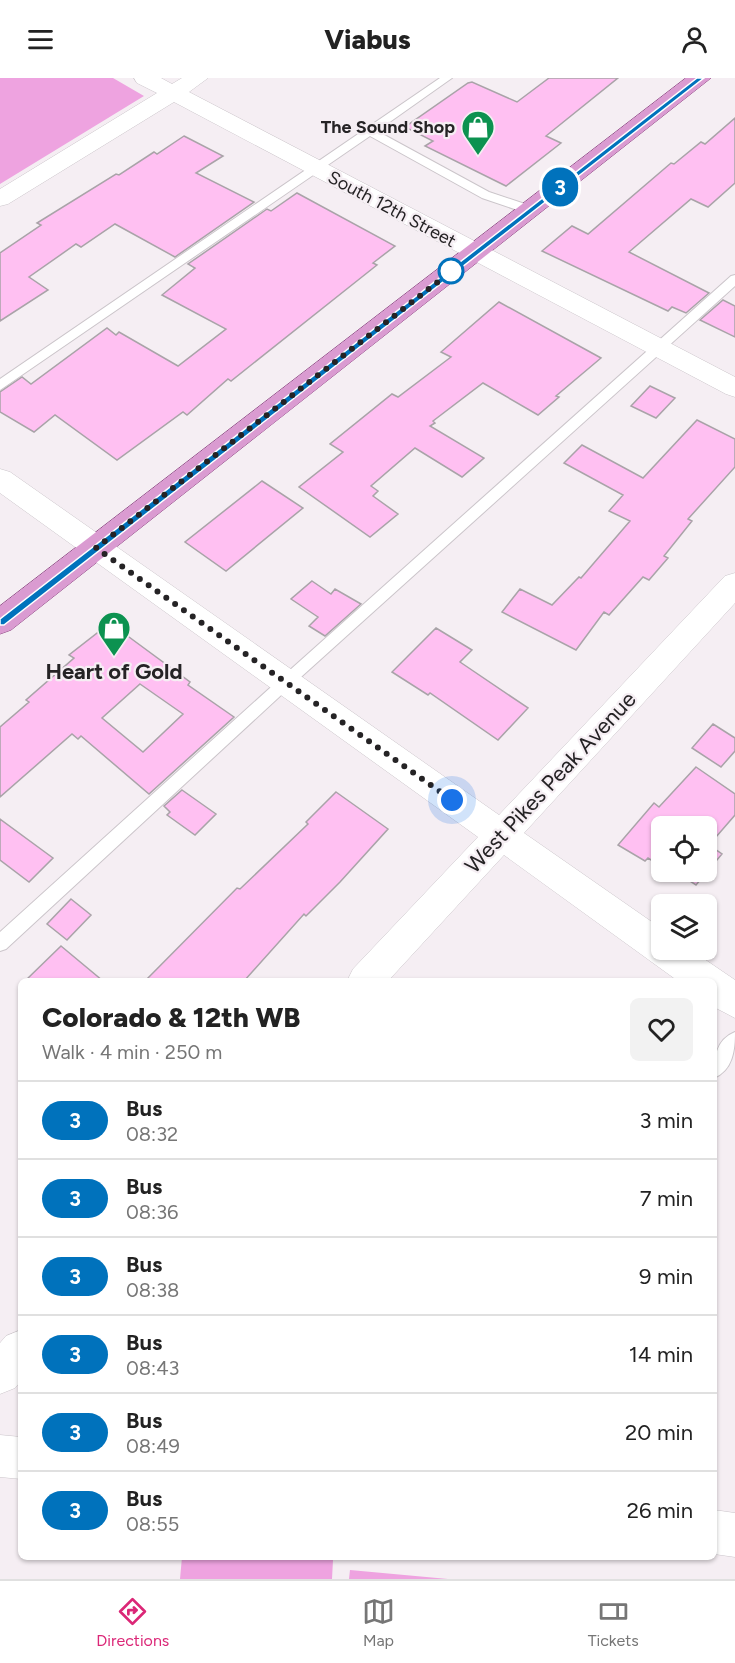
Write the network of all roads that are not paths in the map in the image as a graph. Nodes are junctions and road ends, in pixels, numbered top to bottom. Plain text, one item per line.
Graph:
1 (145, 78) edge
2 (197, 78) edge
3 (447, 78) edge
4 (700, 78) edge
5 (173, 92) junction
6 (369, 131) junction
7 (315, 168) junction
8 (0, 199) edge
9 (530, 210) junction
10 (475, 253) junction
11 (735, 279) edge
12 (658, 348) junction
13 (0, 385) edge
14 (735, 388) edge
15 (0, 479) edge
16 (96, 548) junction
17 (735, 584) edge
18 (0, 622) edge
19 (286, 682) junction
20 (501, 835) junction
21 (651, 941) edge
22 (0, 943) edge
23 (677, 960) edge
24 (368, 978) edge
25 (703, 978) edge
26 (717, 988) edge
27 (735, 1001) edge
28 (735, 1041) edge
29 (717, 1065) edge
30 (18, 1354) edge
31 (0, 1373) edge
32 (0, 1456) edge
33 (18, 1458) edge
34 (717, 1532) edge
35 (735, 1535) edge

1 - 5 street, South 12th Street
2 - 5 street
3 - 6 lane
4 - 9 main road
5 - 7 street, South 12th Street
5 - 8 street
6 - 7 lane
6 - 9 lane
7 - 10 street, South 12th Street
7 - 13 lane
9 - 10 main road
10 - 12 street, South 12th Street
10 - 16 main road
11 - 12 lane
12 - 14 street, South 12th Street
12 - 19 lane
15 - 16 street
16 - 18 main road
16 - 19 street
17 - 20 street, West Pikes Peak Avenue
19 - 20 street
19 - 22 lane
20 - 21 street
20 - 24 street, West Pikes Peak Avenue
23 - 25 street
26 - 27 street
28 - 29 lane
30 - 31 street
32 - 33 street
34 - 35 street

